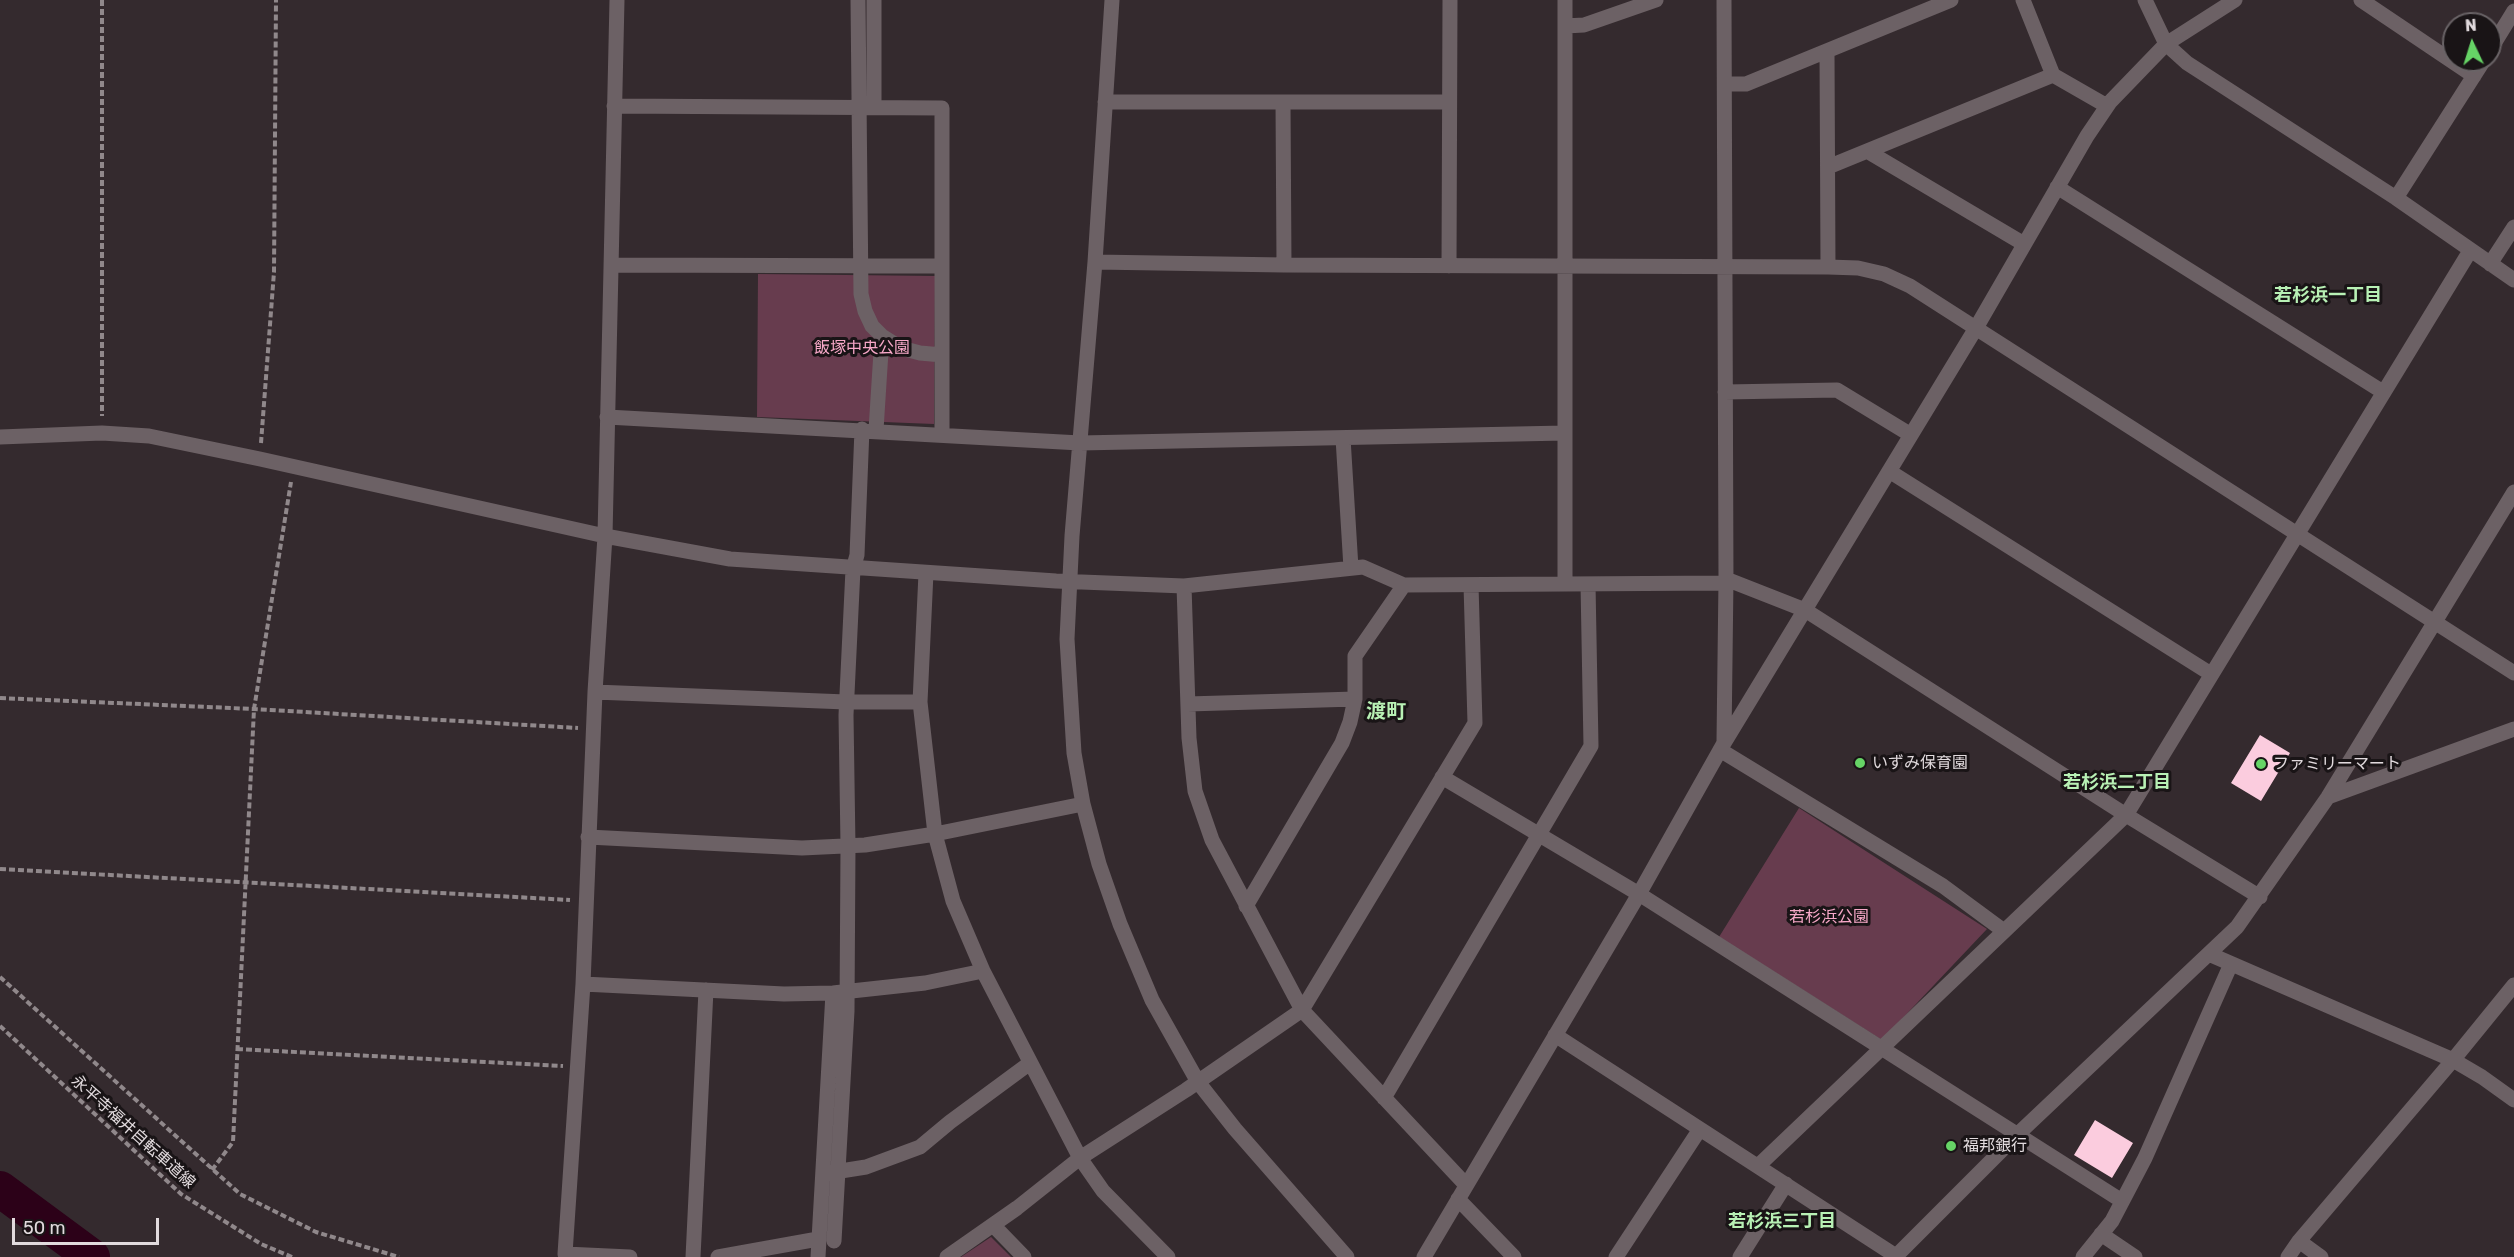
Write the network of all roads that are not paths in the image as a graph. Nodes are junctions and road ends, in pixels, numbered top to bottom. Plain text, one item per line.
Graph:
1 (617, 0) edge
2 (858, 0) edge
3 (874, 0) edge
4 (1112, 0) edge
5 (1450, 0) edge
6 (1565, 0) edge
7 (1656, 0) edge
8 (1724, 0) edge
9 (1951, 0) edge
10 (2023, 0) edge
11 (2145, 0) edge
12 (2235, 0) edge
13 (2361, 0) edge
14 (2514, 11) edge
15 (1565, 26) junction
16 (2502, 30) edge
17 (2166, 45) junction
18 (1827, 51) junction
19 (2476, 72) edge
20 (2053, 75) junction
21 (2474, 76) junction
22 (1725, 84) junction
23 (1105, 102) junction
24 (1283, 102) junction
25 (1449, 102) junction
26 (614, 106) junction
27 (2107, 106) junction
28 (867, 107) junction
29 (1867, 151) junction
30 (1827, 167) junction
31 (2057, 187) junction
32 (2396, 198) junction
33 (2514, 227) edge
34 (2024, 244) junction
35 (2470, 251) junction
36 (1095, 262) junction
37 (2490, 264) junction
38 (611, 265) junction
39 (1284, 265) junction
40 (861, 266) junction
41 (942, 266) junction
42 (1449, 266) junction
43 (1565, 267) junction
44 (1724, 267) junction
45 (1828, 267) junction
46 (2514, 280) edge
47 (1976, 328) junction
48 (882, 336) junction
49 (942, 355) junction
50 (1725, 392) junction
51 (2383, 392) junction
52 (608, 417) junction
53 (869, 430) junction
54 (942, 434) junction
55 (1565, 434) junction
56 (1911, 435) junction
57 (0, 437) edge
58 (1343, 438) junction
59 (1080, 442) junction
60 (1889, 471) junction
61 (2514, 492) edge
62 (2297, 532) junction
63 (605, 536) junction
64 (1351, 568) junction
65 (853, 569) junction
66 (926, 573) junction
67 (1726, 581) junction
68 (1069, 582) junction
69 (1565, 584) junction
70 (1588, 584) junction
71 (1404, 585) junction
72 (1472, 585) junction
73 (1184, 586) junction
74 (1805, 610) junction
75 (2436, 621) junction
76 (2514, 673) edge
77 (2211, 674) junction
78 (595, 692) junction
79 (1355, 699) junction
80 (846, 702) junction
81 (920, 702) junction
82 (1188, 704) junction
83 (2514, 729) edge
84 (1722, 746) junction
85 (1442, 777) junction
86 (2328, 797) junction
87 (1083, 804) junction
88 (2126, 815) junction
89 (935, 834) junction
90 (1540, 835) junction
91 (588, 837) junction
92 (848, 846) junction
93 (1639, 894) junction
94 (2260, 897) junction
95 (1246, 906) junction
96 (2004, 931) junction
97 (2209, 954) junction
98 (2231, 964) junction
99 (983, 971) junction
100 (583, 984) junction
101 (2514, 985) edge
102 (706, 990) junction
103 (840, 993) junction
104 (1302, 1010) junction
105 (1555, 1035) junction
106 (1882, 1048) junction
107 (2453, 1060) junction
108 (1030, 1063) junction
109 (1198, 1082) junction
110 (1384, 1098) junction
111 (2514, 1100) edge
112 (1700, 1129) junction
113 (2018, 1134) junction
114 (1080, 1158) junction
115 (1758, 1166) junction
116 (830, 1173) junction
117 (1786, 1184) junction
118 (1462, 1192) junction
119 (2122, 1201) junction
120 (993, 1225) junction
121 (2101, 1234) junction
122 (818, 1239) junction
123 (834, 1241) dead end
124 (2299, 1241) junction
125 (1896, 1256) edge
126 (630, 1257) edge
127 (693, 1257) edge
128 (718, 1257) edge
129 (818, 1257) edge
130 (947, 1257) edge
131 (1024, 1257) edge
132 (1168, 1257) edge
133 (1347, 1257) edge
134 (1425, 1257) edge
135 (1514, 1257) edge
136 (1616, 1257) edge
137 (1740, 1257) edge
138 (2083, 1257) edge
139 (2135, 1257) edge
140 (2288, 1257) edge
141 (2321, 1257) edge

1 - 26 street
2 - 28 street
3 - 28 street
4 - 23 street
5 - 25 street
6 - 15 street
7 - 15 street
8 - 22 street
9 - 18 street
10 - 20 street
11 - 17 street
12 - 17 street
13 - 21 street
14 - 16 street
15 - 43 street
17 - 27 street
17 - 32 street
18 - 22 street
18 - 30 street
19 - 21 street
20 - 27 street
20 - 29 street
21 - 32 street
22 - 44 street
23 - 24 street
23 - 36 street
24 - 25 street
24 - 39 street
25 - 42 street
26 - 28 street
26 - 38 street
27 - 31 street
28 - 40 street
28 - 41 street
29 - 30 street
29 - 34 street
30 - 45 street
31 - 34 street
31 - 51 street
32 - 35 street
33 - 37 street
34 - 47 street
35 - 37 street
35 - 51 street
36 - 39 street
36 - 59 street
37 - 46 street
38 - 40 street
38 - 52 street
39 - 42 street
40 - 41 street
40 - 48 street
41 - 49 street
42 - 43 street
43 - 44 street
43 - 55 street
44 - 45 street
44 - 50 street
45 - 47 street
47 - 56 street
47 - 62 street
48 - 49 street
48 - 53 street
49 - 54 street
50 - 56 street
50 - 67 street
51 - 62 street
52 - 53 street
52 - 63 street
53 - 54 street
53 - 65 street
54 - 59 street
55 - 58 street
55 - 69 street
56 - 60 street
57 - 63 street
58 - 59 street
58 - 64 street
59 - 68 street
60 - 74 street
60 - 77 street
61 - 75 street
62 - 75 street
62 - 77 street
63 - 65 street
63 - 78 street
64 - 71 street
64 - 73 street
65 - 66 street
65 - 80 street
66 - 68 street
66 - 81 street
67 - 70 street
67 - 74 street
67 - 84 street
68 - 73 street
68 - 87 street
69 - 70 street
69 - 72 street
70 - 90 street
71 - 72 street
71 - 79 street
72 - 85 street
73 - 82 street
74 - 84 street
74 - 88 street
75 - 76 street
75 - 86 street
77 - 88 street
78 - 80 street
78 - 91 street
79 - 82 street
79 - 95 street
80 - 81 street
80 - 92 street
81 - 89 street
82 - 95 street
83 - 86 street
84 - 93 street
84 - 96 street
85 - 90 street
85 - 104 street
86 - 94 street
87 - 89 street
87 - 109 street
88 - 94 street
88 - 96 street
89 - 92 street
89 - 99 street
90 - 93 street
90 - 110 street
91 - 92 street
91 - 100 street
92 - 103 street
93 - 105 street
93 - 106 street
94 - 97 street
95 - 104 street
96 - 106 street
97 - 98 street
97 - 113 street
98 - 107 street
98 - 119 street
99 - 103 street
99 - 108 street
100 - 102 street
100 - 126 street
101 - 107 street
102 - 103 street
102 - 127 street
103 - 116 street
104 - 109 street
104 - 110 street
105 - 112 street
105 - 118 street
106 - 113 street
106 - 115 street
107 - 111 street
107 - 124 street
108 - 114 street
108 - 116 street
109 - 114 street
109 - 133 street
110 - 118 street
112 - 115 street
112 - 136 street
113 - 119 street
113 - 125 street
114 - 120 street
114 - 132 street
115 - 117 street
116 - 122 street
116 - 123 street
117 - 125 street
117 - 137 street
118 - 134 street
118 - 135 street
119 - 121 street
120 - 130 street
120 - 131 street
121 - 138 street
121 - 139 street
122 - 128 street
122 - 129 street
124 - 140 street
124 - 141 street

